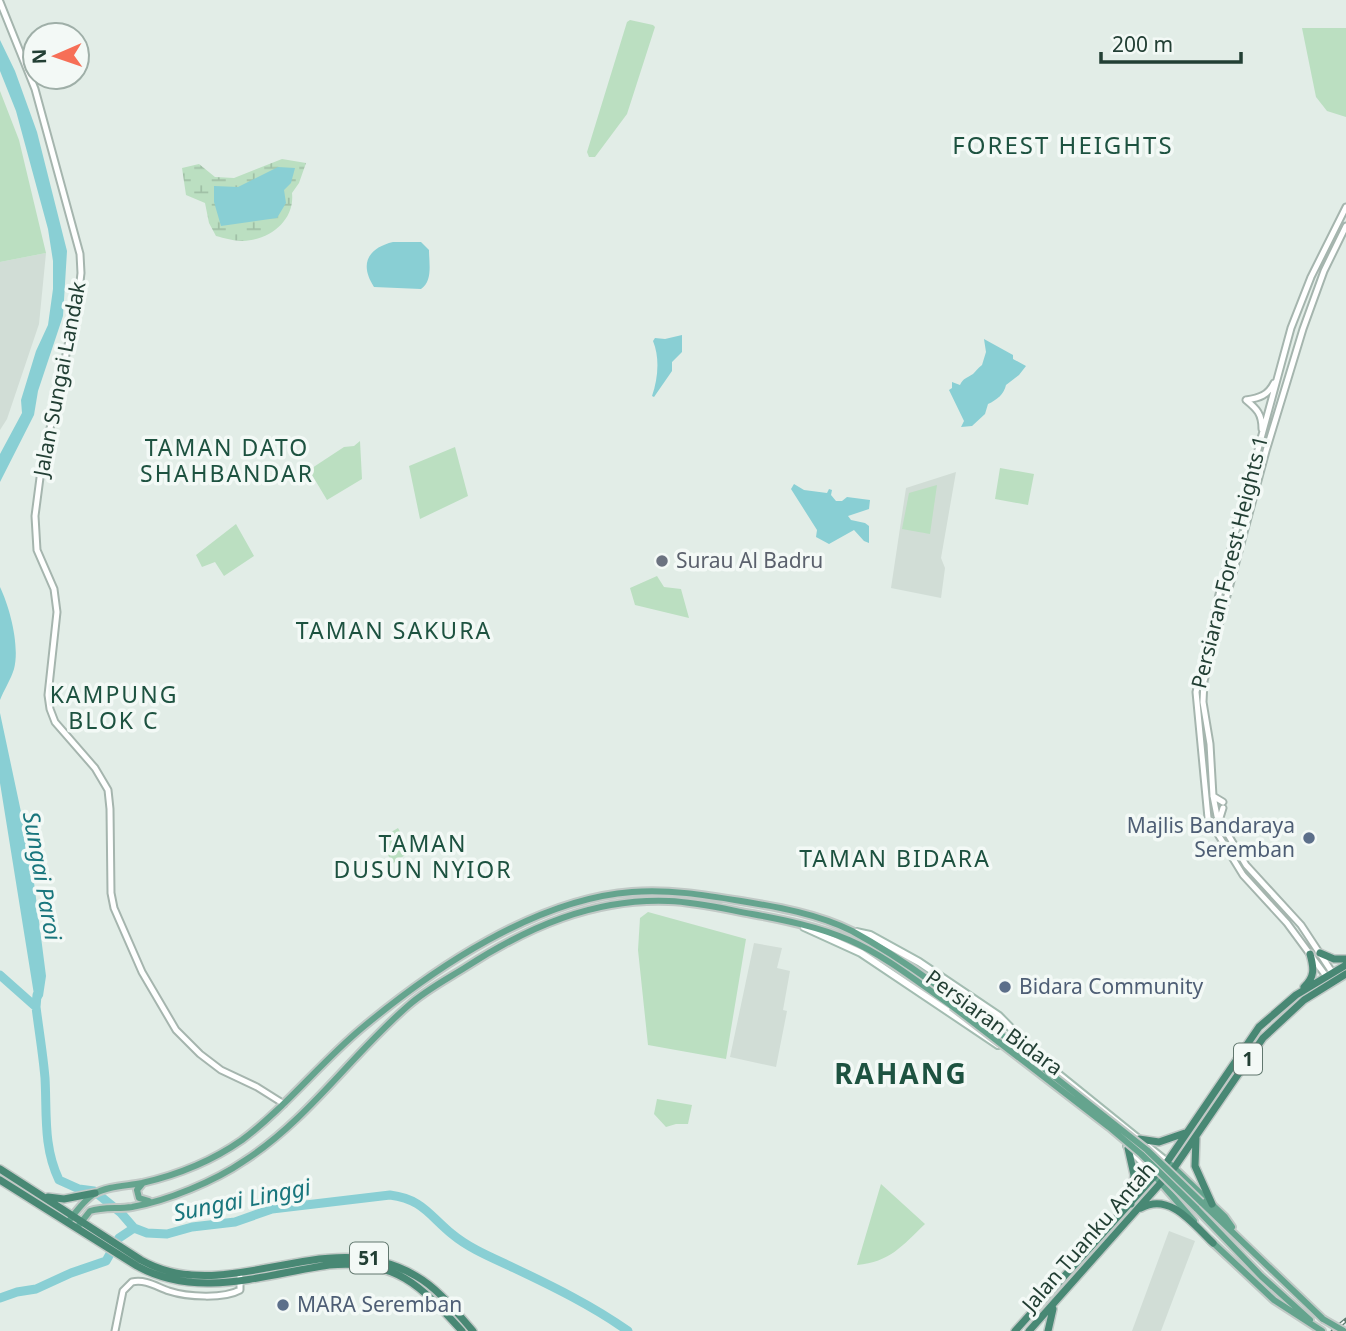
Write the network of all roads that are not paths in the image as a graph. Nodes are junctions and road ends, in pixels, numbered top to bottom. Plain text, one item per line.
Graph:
1 (0, 2) edge
2 (1346, 207) edge
3 (1346, 226) edge
4 (1278, 377) junction
5 (1262, 436) junction
6 (1213, 796) junction
7 (1219, 821) junction
8 (796, 924) junction
9 (851, 931) junction
10 (1310, 954) junction
11 (1320, 954) junction
12 (1346, 959) edge
13 (1346, 965) edge
14 (1329, 974) junction
15 (1346, 974) edge
16 (1296, 995) junction
17 (284, 1104) junction
18 (1189, 1131) junction
19 (1196, 1137) junction
20 (1139, 1139) junction
21 (1128, 1147) junction
22 (1153, 1150) junction
23 (1167, 1162) junction
24 (1145, 1166) junction
25 (1174, 1167) junction
26 (0, 1169) edge
27 (1158, 1179) junction
28 (0, 1180) edge
29 (144, 1183) junction
30 (1192, 1185) junction
31 (0, 1186) edge
32 (15, 1190) junction
33 (37, 1193) junction
34 (95, 1193) junction
35 (151, 1202) junction
36 (1179, 1203) junction
37 (1130, 1205) junction
38 (1199, 1205) junction
39 (1212, 1205) junction
40 (1137, 1210) junction
41 (71, 1219) junction
42 (79, 1224) junction
43 (1241, 1241) junction
44 (1213, 1243) junction
45 (240, 1276) junction
46 (1056, 1302) junction
47 (1023, 1323) junction
48 (1031, 1330) edge
49 (115, 1331) edge
50 (462, 1331) edge
51 (473, 1331) edge
52 (1015, 1331) edge
53 (1048, 1331) edge
54 (1322, 1331) edge
55 (1344, 1331) edge

1 - 17 street, Jalan Sungai Landak
2 - 4 street, Persiaran Forest Heights 1
3 - 6 street, Persiaran Forest Heights 1
4 - 5 street, Persiaran Forest Heights 1
4 - 5 street
5 - 10 street, Persiaran Forest Heights 1
6 - 7 street, Persiaran Forest Heights 1
6 - 7 street
7 - 11 street, Persiaran Forest Heights 1
8 - 21 main road, Persiaran Bidara
8 - 35 main road, Persiaran Bidara
8 - 38 main road, Persiaran Bidara, bridge
9 - 17 main road, Persiaran Bidara
9 - 20 main road, Persiaran Bidara
9 - 38 main road, Persiaran Bidara, bridge
10 - 14 street, Persiaran Forest Heights 1
10 - 16 highway
11 - 12 highway
11 - 14 street, Persiaran Forest Heights 1
13 - 14 highway, 1
14 - 16 highway, 1
15 - 19 highway, 1
16 - 18 highway, 1
17 - 29 main road, Persiaran Bidara
18 - 20 highway
18 - 23 highway, 1
19 - 25 highway, 1
19 - 39 highway
20 - 22 main road, Persiaran Bidara
21 - 24 main road, Persiaran Bidara
21 - 37 highway
22 - 23 main road, Persiaran Bidara
22 - 24 main road
23 - 25 main road
23 - 27 highway, Jalan Tuanku Antah / 1
24 - 27 main road, Persiaran Bidara
25 - 27 highway, Jalan Tuanku Antah / 1
25 - 30 main road
26 - 33 highway, 51
27 - 36 main road
27 - 37 highway, Jalan Tuanku Antah / 1
27 - 40 highway, Jalan Tuanku Antah / 1
28 - 32 highway, 51
29 - 34 main road, Persiaran Bidara
29 - 35 main road
30 - 36 main road
30 - 39 main road
31 - 32 highway
32 - 41 highway, 51
33 - 34 highway
33 - 41 highway, 51
34 - 41 main road
35 - 42 main road, Persiaran Bidara
36 - 44 main road
37 - 47 highway, Jalan Tuanku Antah / 1
38 - 43 main road
38 - 54 main road
39 - 43 main road
40 - 44 highway
40 - 46 highway, Jalan Tuanku Antah / 1
41 - 42 highway, 51
42 - 45 highway, 51
43 - 55 main road, bridge
44 - 54 main road
45 - 49 street
45 - 50 highway, 51
45 - 51 highway, 51
46 - 48 highway, Jalan Tuanku Antah / 1
46 - 53 highway
47 - 48 main road, Jalan Tuanku Antah
47 - 52 highway, Jalan Tuanku Antah / 1

